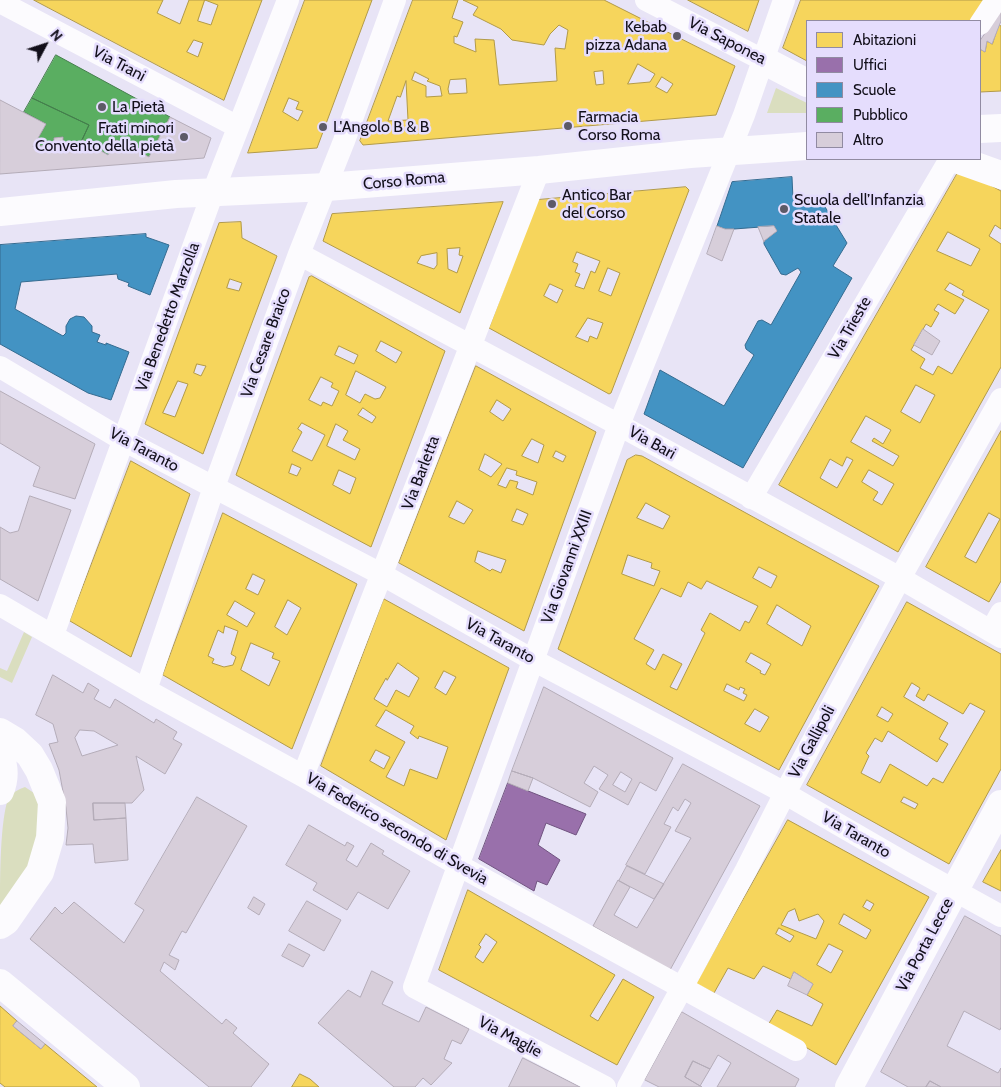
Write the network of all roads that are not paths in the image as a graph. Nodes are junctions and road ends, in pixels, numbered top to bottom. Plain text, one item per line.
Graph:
1 (288, 0) edge
2 (394, 0) edge
3 (646, 0) edge
4 (784, 0) edge
5 (996, 0) edge
6 (0, 2) edge
7 (981, 22) edge
8 (763, 60) junction
9 (806, 82) edge
10 (238, 127) junction
11 (1001, 128) edge
12 (981, 129) edge
13 (806, 146) edge
14 (730, 151) junction
15 (949, 160) edge
16 (959, 160) edge
17 (539, 170) junction
18 (1001, 176) edge
19 (327, 187) junction
20 (214, 192) junction
21 (0, 212) edge
22 (299, 254) junction
23 (470, 346) junction
24 (0, 367) edge
25 (1001, 399) edge
26 (619, 425) junction
27 (123, 440) junction
28 (214, 487) junction
29 (751, 498) junction
30 (381, 574) junction
31 (900, 578) junction
32 (0, 604) edge
33 (998, 627) edge
34 (53, 635) junction
35 (533, 660) junction
36 (146, 690) junction
37 (0, 732) edge
38 (0, 756) edge
39 (303, 776) junction
40 (0, 791) edge
41 (785, 793) junction
42 (1001, 804) edge
43 (458, 865) junction
44 (1000, 915) edge
45 (0, 925) edge
46 (0, 983) edge
47 (682, 986) junction
48 (414, 987) joint
49 (796, 1050) dead end
50 (126, 1087) edge
51 (605, 1087) edge
52 (628, 1087) edge
53 (849, 1087) edge

1 - 10 street, Via Benedetto Marzolla
2 - 19 street, Via Cesare Braico
3 - 8 street, Via Saponea
4 - 8 street, Via Giovanni XXIII
5 - 7 street
6 - 10 street, Via Trani
8 - 9 street, Via Saponea
8 - 14 street, Via Giovanni XXIII
10 - 20 street, Via Benedetto Marzolla
11 - 12 street
13 - 14 street, Corso Roma
14 - 17 street, Corso Roma
14 - 26 street, Via Giovanni XXIII
15 - 29 street, Via Trieste
16 - 18 street
17 - 19 street, Corso Roma
17 - 23 street, Via Barletta
19 - 20 street, Corso Roma
19 - 22 street, Via Cesare Braico
20 - 21 street, Corso Roma
20 - 27 street, Via Benedetto Marzolla
22 - 23 street, Via Bari
22 - 28 street, Via Cesare Braico
23 - 26 street, Via Bari
23 - 30 street, Via Barletta
24 - 27 street, Via Taranto
25 - 31 street, Via Gallipoli
26 - 29 street, Via Bari
26 - 35 street, Via Giovanni XXIII
27 - 28 street, Via Taranto
27 - 34 street, Via Benedetto Marzolla
28 - 30 street, Via Taranto
28 - 36 street, Via Cesare Braico
29 - 31 street, Via Bari
30 - 35 street, Via Taranto
30 - 39 street, Via Barletta
31 - 33 street, Via Bari
31 - 41 street, Via Gallipoli
32 - 34 street, Via Federico secondo di Svevia
34 - 36 street, Via Federico secondo di Svevia
35 - 41 street, Via Taranto
35 - 43 street, Via Giovanni XXIII
36 - 39 street, Via Federico secondo di Svevia
37 - 45 street
38 - 40 street
39 - 43 street, Via Federico secondo di Svevia
41 - 44 street, Via Taranto
41 - 47 street, Via Gallipoli
42 - 53 street, Via Porta Lecce
43 - 47 street, Via Federico secondo di Svevia
43 - 48 street, Via Giovanni XXIII
46 - 50 street
47 - 49 street, Via Federico secondo di Svevia
47 - 52 street, Via Gallipoli
48 - 51 street, Via Maglie

